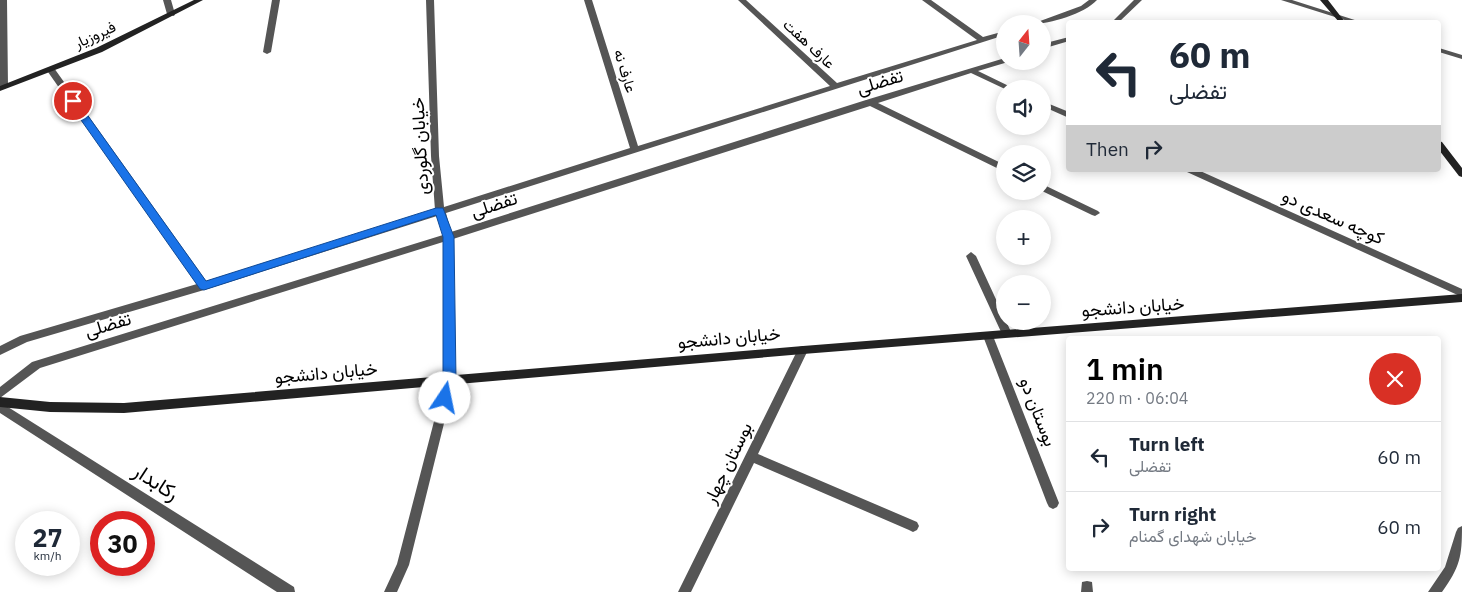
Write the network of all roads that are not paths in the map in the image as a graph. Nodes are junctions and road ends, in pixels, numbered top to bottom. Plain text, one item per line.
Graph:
1 (3, 0) edge
2 (167, 0) edge
3 (199, 0) edge
4 (276, 0) edge
5 (430, 0) edge
6 (588, 0) edge
7 (742, 0) edge
8 (926, 0) edge
9 (1093, 0) edge
10 (1138, 0) edge
11 (1285, 0) edge
12 (1324, 0) edge
13 (171, 14) junction
14 (1336, 16) junction
15 (1051, 19) edge
16 (1117, 20) edge
17 (1340, 20) edge
18 (1350, 20) edge
19 (996, 36) edge
20 (982, 40) junction
21 (1066, 40) edge
22 (1051, 44) edge
23 (1441, 51) edge
24 (267, 52) dead end
25 (1462, 57) edge
26 (996, 63) edge
27 (51, 70) junction
28 (972, 71) junction
29 (996, 82) edge
30 (836, 87) junction
31 (2, 88) edge
32 (869, 102) junction
33 (1051, 107) edge
34 (1066, 114) edge
35 (1441, 148) edge
36 (635, 151) junction
37 (996, 165) edge
38 (1194, 172) edge
39 (1462, 174) edge
40 (1051, 191) edge
41 (440, 210) junction
42 (1095, 213) dead end
43 (448, 237) junction
44 (971, 256) dead end
45 (204, 286) junction
46 (1462, 293) edge
47 (1462, 298) edge
48 (1007, 334) junction
49 (988, 336) junction
50 (803, 350) junction
51 (0, 351) edge
52 (450, 380) junction
53 (0, 393) edge
54 (0, 402) edge
55 (0, 407) edge
56 (751, 456) junction
57 (1052, 503) dead end
58 (913, 526) dead end
59 (1462, 532) edge
60 (289, 592) edge
61 (390, 592) edge
62 (684, 592) edge
63 (1434, 592) edge

1 - 31 street
2 - 13 street
3 - 13 street, فیروزیار
4 - 24 street
5 - 41 street, خیابان گلوردی
6 - 36 street, عارف نه
7 - 30 street, عارف هفت
8 - 20 street
9 - 15 street
10 - 16 street
11 - 14 street
12 - 14 street
13 - 27 street, فیروزیار
14 - 17 street
14 - 18 street
19 - 20 street, تفضلی
20 - 30 street, تفضلی
21 - 22 street
23 - 25 street
26 - 28 street, تفضلی
27 - 31 street, فیروزیار
27 - 45 street
28 - 29 street
28 - 32 street, تفضلی
30 - 36 street, تفضلی
32 - 37 street
32 - 43 street, تفضلی
33 - 34 street
35 - 39 street
36 - 41 street, تفضلی
38 - 46 street, کوچه سعدی دو
40 - 42 street
41 - 43 street, خیابان گلوردی
41 - 45 street, تفضلی
43 - 52 street, خیابان گلوردی
43 - 53 street, تفضلی
44 - 48 street
45 - 51 street, تفضلی
47 - 48 street, خیابان دانشجو
48 - 49 street, خیابان دانشجو
49 - 50 street, خیابان دانشجو
49 - 57 street, بوستان دو
50 - 52 street, خیابان دانشجو
50 - 56 street, بوستان چهار
52 - 54 street, خیابان دانشجو
52 - 61 street, خیابان گلوردی
55 - 60 street, رکابدار
56 - 58 street
56 - 62 street, بوستان چهار
59 - 63 street

